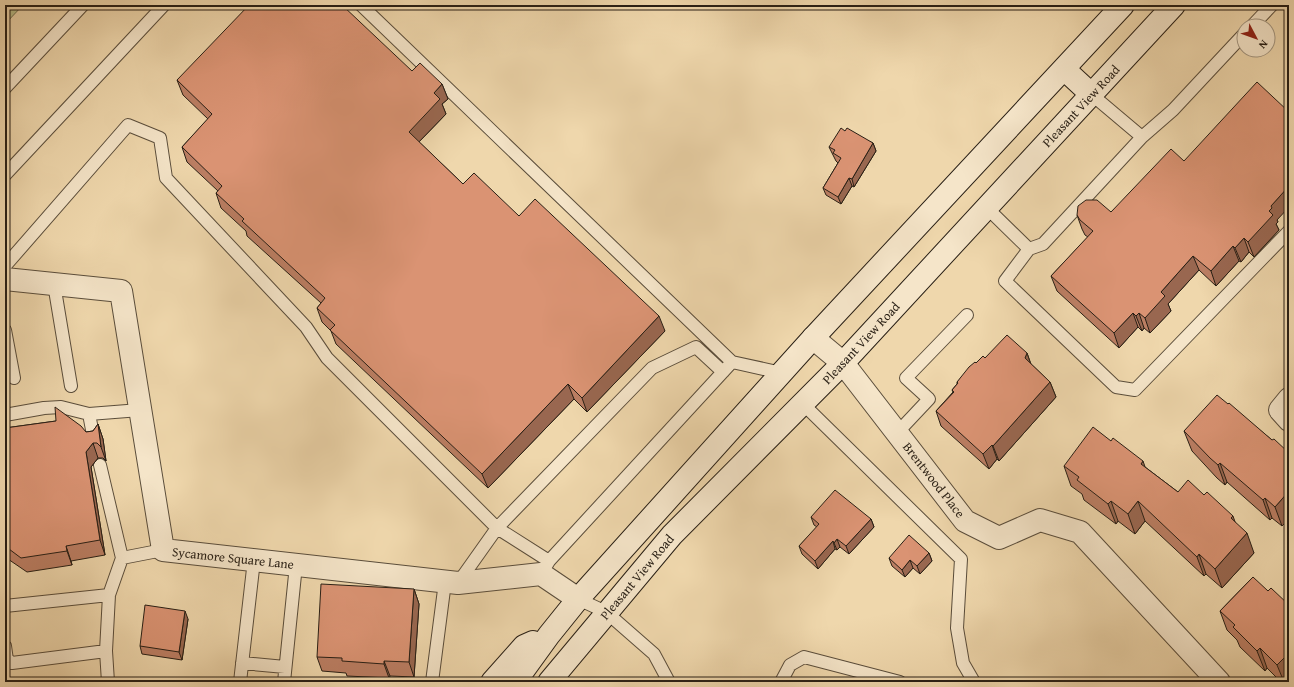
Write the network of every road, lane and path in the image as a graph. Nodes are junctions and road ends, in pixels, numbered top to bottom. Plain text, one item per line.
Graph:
1 (83, 5) edge
2 (164, 5) edge
3 (361, 5) edge
4 (1123, 5) edge
5 (1174, 5) edge
6 (1272, 5) edge
7 (1260, 18) edge
8 (1236, 43) edge
9 (1064, 69) junction
10 (5, 88) edge
11 (1091, 94) junction
12 (1142, 137) junction
13 (5, 175) edge
14 (987, 208) junction
15 (1289, 231) edge
16 (1029, 248) junction
17 (5, 266) edge
18 (5, 279) edge
19 (54, 284) junction
20 (966, 315) dead end
21 (5, 330) edge
22 (814, 338) junction
23 (732, 362) junction
24 (843, 363) junction
25 (723, 372) junction
26 (782, 373) junction
27 (14, 378) dead end
28 (71, 386) dead end
29 (803, 404) junction
30 (140, 410) junction
31 (89, 414) junction
32 (5, 415) edge
33 (897, 433) junction
34 (94, 440) edge
35 (100, 465) edge
36 (497, 528) junction
37 (163, 550) junction
38 (122, 558) junction
39 (254, 560) junction
40 (296, 565) junction
41 (545, 567) junction
42 (451, 582) junction
43 (109, 596) junction
44 (578, 599) junction
45 (5, 606) edge
46 (606, 612) junction
47 (549, 635) junction
48 (5, 646) edge
49 (106, 651) junction
50 (242, 663) junction
51 (285, 667) junction
52 (108, 682) edge
53 (240, 682) edge
54 (284, 682) edge
55 (432, 682) edge
56 (492, 682) edge
57 (515, 682) edge
58 (549, 682) edge
59 (669, 682) edge
60 (781, 682) edge
61 (900, 682) edge
62 (974, 682) edge
63 (1219, 682) edge

1 - 10 lane
2 - 13 lane
3 - 23 lane
4 - 9 main road
5 - 11 main road, Pleasant View Road
6 - 7 lane
8 - 12 lane
9 - 11 main road
9 - 22 main road
11 - 12 lane
11 - 14 main road, Pleasant View Road
12 - 16 lane
14 - 16 lane
14 - 24 main road, Pleasant View Road
15 - 16 lane
17 - 36 lane
18 - 19 main road, Sycamore Square Lane
19 - 28 lane
19 - 30 main road, Sycamore Square Lane
20 - 33 lane
21 - 27 lane
22 - 24 main road, Brentwood Place
22 - 26 main road
23 - 25 lane
23 - 26 lane
24 - 29 main road, Pleasant View Road
24 - 33 main road, Brentwood Place
25 - 36 lane
25 - 41 lane
26 - 44 main road
29 - 46 main road, Pleasant View Road
29 - 62 lane
30 - 31 lane
30 - 37 main road, Sycamore Square Lane
31 - 32 lane
31 - 34 lane
33 - 63 main road, Brentwood Place
35 - 38 lane
36 - 41 lane
36 - 42 lane
37 - 38 lane
37 - 39 main road, Sycamore Square Lane
38 - 43 lane
39 - 40 main road, Sycamore Square Lane
39 - 50 lane
40 - 42 main road, Sycamore Square Lane
40 - 51 lane
41 - 42 main road, Sycamore Square Lane
41 - 44 main road
42 - 55 lane
43 - 45 lane
43 - 49 lane
44 - 46 lane
44 - 47 main road
46 - 58 main road, Pleasant View Road
46 - 59 lane
47 - 56 main road
47 - 57 main road
48 - 49 lane
49 - 52 lane
50 - 51 lane
50 - 53 lane
51 - 54 lane
60 - 61 lane

